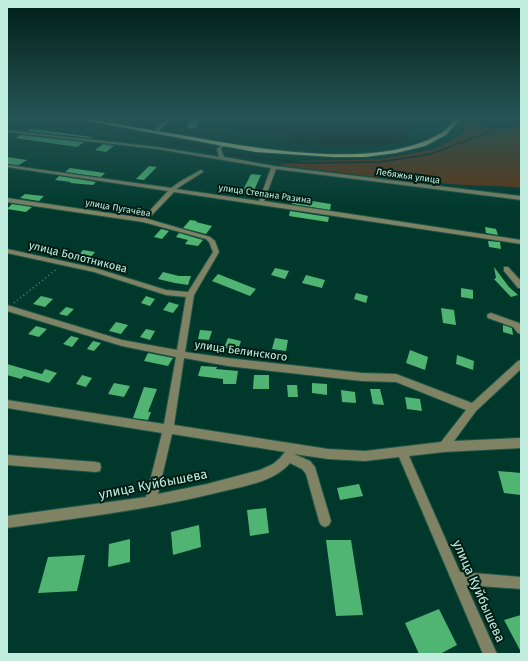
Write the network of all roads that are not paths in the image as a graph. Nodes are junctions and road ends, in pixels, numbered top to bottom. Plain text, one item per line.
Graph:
1 (163, 149) edge
2 (219, 149) edge
3 (255, 149) edge
4 (277, 149) edge
5 (389, 149) edge
6 (410, 149) edge
7 (222, 158) junction
8 (7, 166) edge
9 (274, 167) junction
10 (201, 170) dead end
11 (173, 189) junction
12 (521, 198) edge
13 (7, 200) edge
14 (261, 203) junction
15 (144, 220) junction
16 (521, 242) edge
17 (7, 252) edge
18 (506, 269) dead end
19 (521, 286) edge
20 (190, 295) junction
21 (10, 306) edge
22 (491, 316) dead end
23 (521, 331) edge
24 (180, 353) junction
25 (521, 364) edge
26 (7, 404) edge
27 (473, 408) junction
28 (168, 430) junction
29 (521, 444) edge
30 (444, 446) junction
31 (401, 451) junction
32 (290, 453) junction
33 (7, 460) edge
34 (96, 467) dead end
35 (151, 500) junction
36 (325, 521) dead end
37 (7, 522) edge
38 (457, 578) junction
39 (521, 583) edge
40 (490, 654) edge

1 - 7 street, Лебяжья улица
2 - 7 street
3 - 6 main road
4 - 5 main road
7 - 9 street, Лебяжья улица
8 - 11 street, улица Степана Разина
9 - 12 street, Лебяжья улица
9 - 14 street
10 - 11 street
11 - 14 street, улица Степана Разина
11 - 15 street
13 - 15 street, улица Пугачёва
14 - 16 street, улица Степана Разина
15 - 20 street, улица Пугачёва
17 - 20 street, улица Болотникова
18 - 19 street
20 - 24 street
21 - 24 street, улица Белинского
22 - 23 street
24 - 27 street, улица Белинского
24 - 28 street
25 - 27 street
26 - 28 street
27 - 30 street
28 - 32 street
28 - 35 street
29 - 30 street
30 - 31 street
31 - 32 street
31 - 38 street, улица Куйбышева
32 - 35 street, улица Куйбышева
32 - 36 street
33 - 34 street
35 - 37 street, улица Куйбышева
38 - 39 street
38 - 40 street, улица Куйбышева

